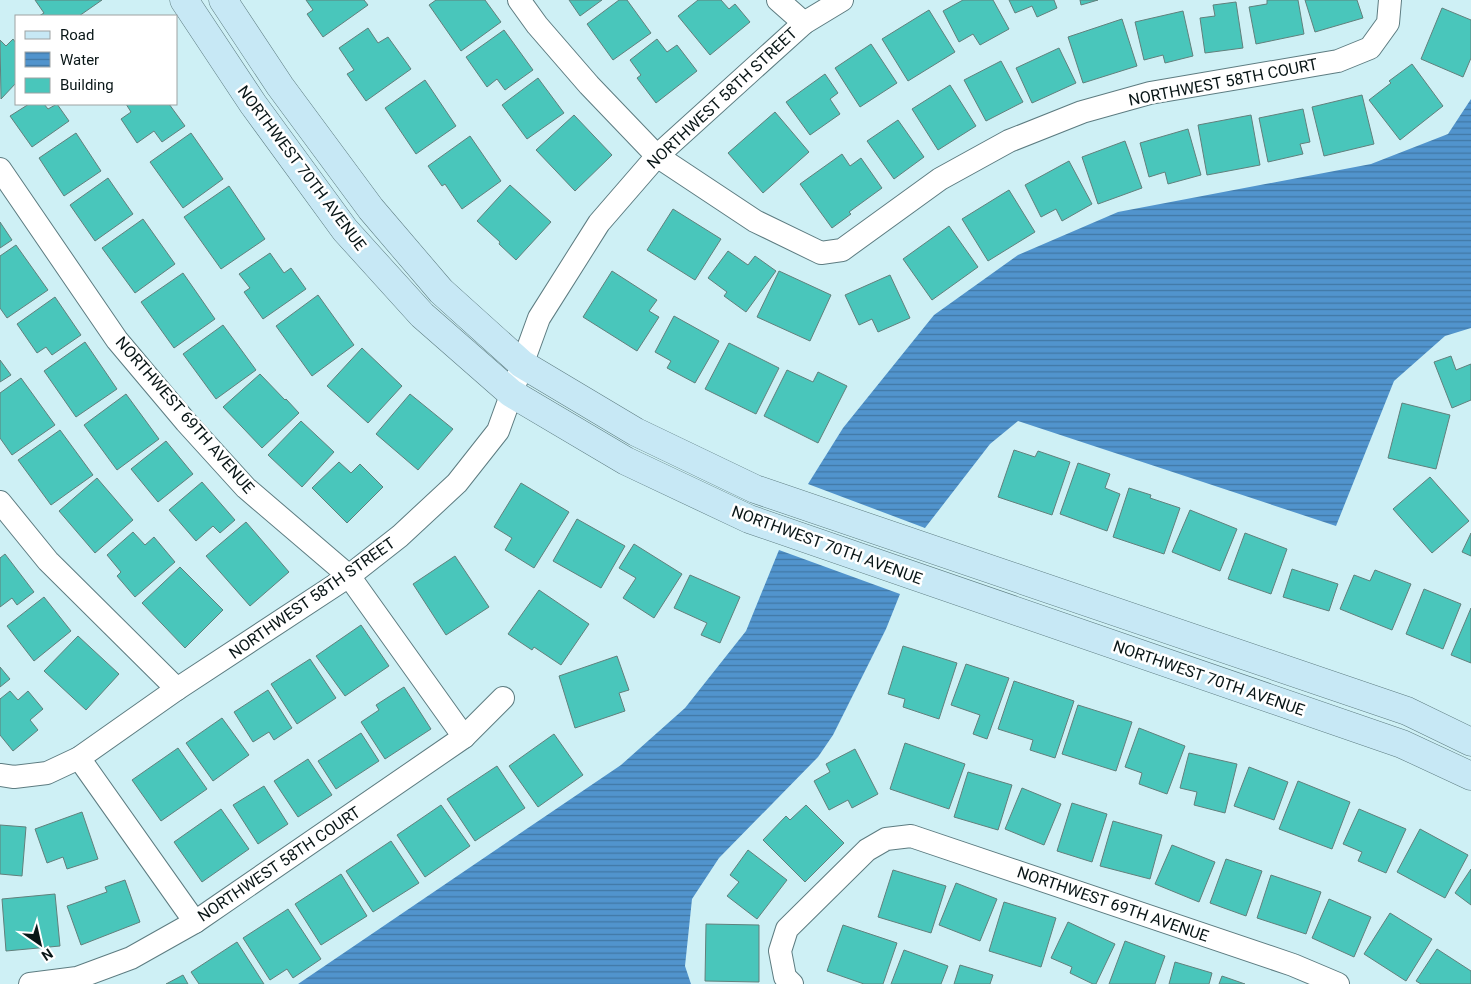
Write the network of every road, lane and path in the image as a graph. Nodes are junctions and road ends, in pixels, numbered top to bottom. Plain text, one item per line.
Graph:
1 (184, 0) edge
2 (223, 0) edge
3 (519, 0) edge
4 (778, 0) edge
5 (842, 0) edge
6 (1390, 0) edge
7 (804, 23) junction
8 (657, 156) junction
9 (0, 169) edge
10 (522, 364) junction
11 (511, 393) junction
12 (0, 502) edge
13 (348, 576) junction
14 (177, 689) junction
15 (503, 698) dead end
16 (464, 738) junction
17 (1471, 742) edge
18 (79, 758) junction
19 (0, 775) edge
20 (1471, 776) edge
21 (194, 922) junction
22 (789, 980) edge
23 (30, 984) edge
24 (1338, 984) edge

1 - 11 street, NORTHWEST 70TH AVENUE
2 - 10 street, NORTHWEST 70TH AVENUE
3 - 8 street
4 - 7 street
5 - 7 street, NORTHWEST 58TH STREET
6 - 8 street, NORTHWEST 58TH COURT
7 - 8 street, NORTHWEST 58TH STREET
8 - 10 street, NORTHWEST 58TH STREET
9 - 13 street, NORTHWEST 69TH AVENUE
10 - 11 street, NORTHWEST 58TH STREET
10 - 17 street, NORTHWEST 70TH AVENUE
11 - 13 street, NORTHWEST 58TH STREET
11 - 20 street, NORTHWEST 70TH AVENUE
12 - 14 street
13 - 14 street, NORTHWEST 58TH STREET
13 - 16 street, NORTHWEST 69TH AVENUE
14 - 18 street, NORTHWEST 58TH STREET
15 - 16 street, NORTHWEST 58TH COURT
16 - 21 street, NORTHWEST 58TH COURT
18 - 19 street, NORTHWEST 58TH STREET
18 - 21 street
21 - 23 street, NORTHWEST 58TH COURT
22 - 24 street, NORTHWEST 69TH AVENUE

